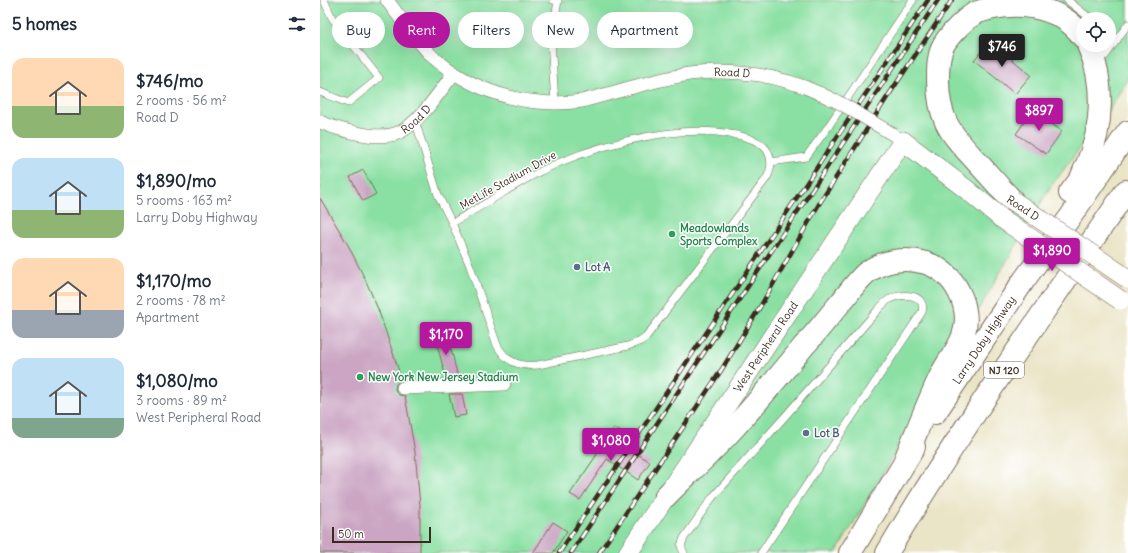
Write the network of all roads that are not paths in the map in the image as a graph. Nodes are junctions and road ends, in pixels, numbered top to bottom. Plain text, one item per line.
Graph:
1 (324, 0) edge
2 (387, 0) edge
3 (553, 0) edge
4 (913, 0) edge
5 (1067, 0) edge
6 (1082, 12) edge
7 (1128, 24) edge
8 (1076, 30) edge
9 (1118, 40) joint
10 (1091, 53) edge
11 (454, 73) junction
12 (320, 92) edge
13 (555, 104) junction
14 (415, 120) junction
15 (320, 122) edge
16 (1128, 132) edge
17 (899, 138) junction
18 (771, 162) junction
19 (1126, 191) dead end
20 (1006, 209) junction
21 (452, 224) junction
22 (1128, 279) edge
23 (1024, 280) junction
24 (1124, 303) edge
25 (504, 384) dead end
26 (403, 388) dead end
27 (906, 460) junction
28 (666, 496) junction
29 (628, 553) edge
30 (684, 553) edge
31 (761, 553) edge
32 (850, 553) edge
33 (887, 553) edge

1 - 12 lane
2 - 11 street
3 - 13 lane
4 - 18 lane
5 - 6 lane
7 - 9 lane
8 - 20 highway
9 - 10 lane
10 - 23 highway
11 - 13 street, Road D
11 - 14 street, Road D
13 - 17 street, Road D, bridge
14 - 15 street, Road D
14 - 21 lane, MetLife Stadium Drive
16 - 23 highway, Larry Doby Highway / NJ 120
17 - 20 street, Road D
17 - 28 street, West Peripheral Road
18 - 21 lane, MetLife Stadium Drive
18 - 21 lane, MetLife Stadium Drive
19 - 33 highway, NJ 120
20 - 22 street, Road D, bridge
20 - 24 street, bridge
23 - 27 highway, Larry Doby Highway / NJ 120
25 - 26 street
27 - 28 highway
27 - 32 highway, Larry Doby Highway / NJ 120
28 - 29 street, West Peripheral Road
30 - 31 lane

